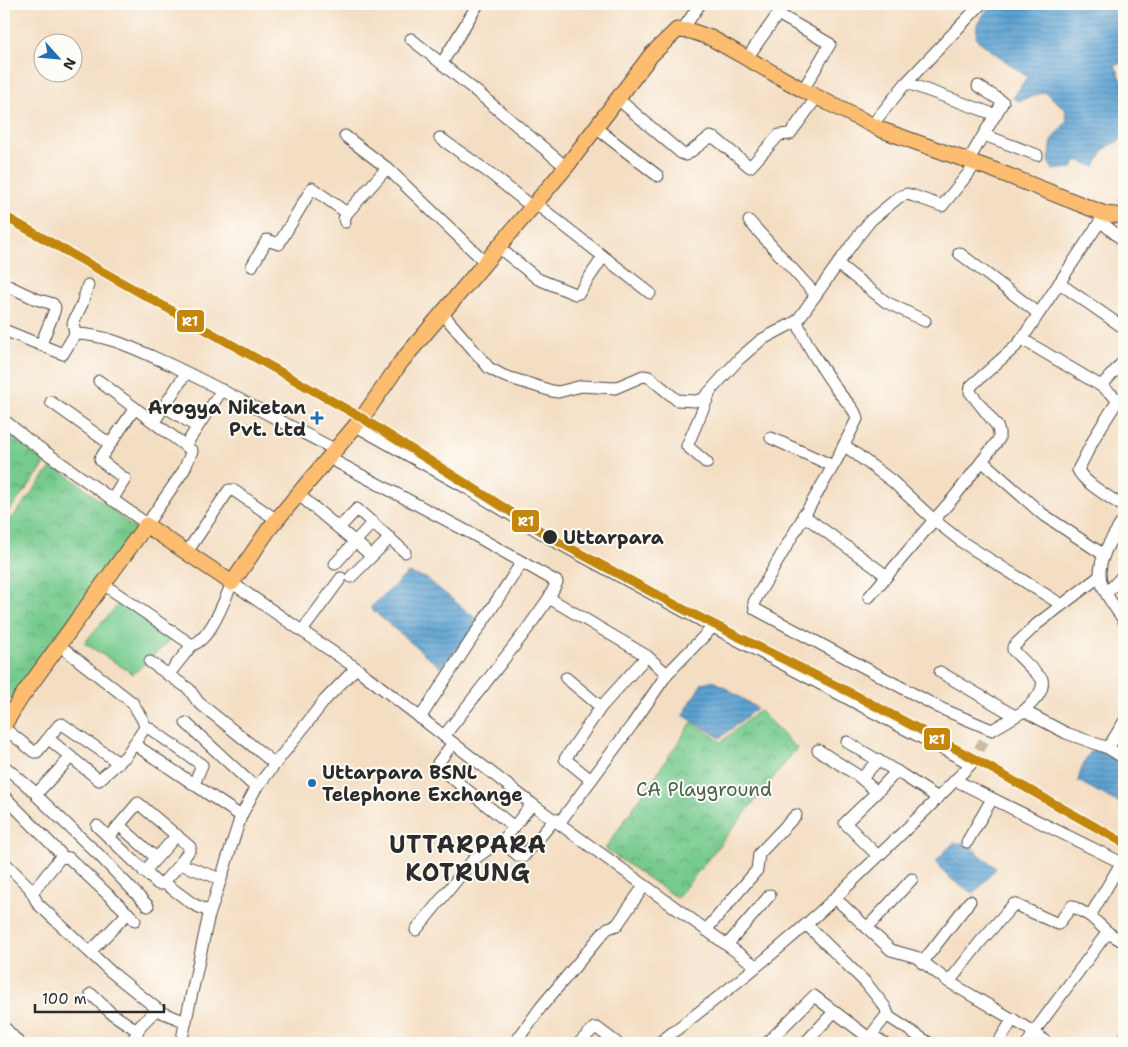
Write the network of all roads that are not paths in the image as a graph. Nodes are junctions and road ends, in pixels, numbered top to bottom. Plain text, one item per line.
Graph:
1 (478, 4) edge
2 (700, 4) edge
3 (785, 4) edge
4 (981, 4) edge
5 (778, 14) junction
6 (683, 29) junction
7 (411, 39) dead end
8 (747, 58) junction
9 (442, 63) junction
10 (907, 83) junction
11 (978, 86) dead end
12 (810, 93) junction
13 (618, 98) junction
14 (996, 116) junction
15 (872, 125) junction
16 (596, 128) junction
17 (984, 135) junction
18 (345, 136) dead end
19 (440, 138) dead end
20 (1037, 155) dead end
21 (972, 162) junction
22 (566, 167) junction
23 (387, 168) junction
24 (658, 176) dead end
25 (533, 206) junction
26 (1124, 216) edge
27 (1102, 218) junction
28 (750, 222) dead end
29 (1124, 241) edge
30 (498, 247) junction
31 (959, 253) dead end
32 (603, 257) junction
33 (486, 262) junction
34 (838, 264) junction
35 (252, 266) dead end
36 (1059, 282) junction
37 (4, 284) edge
38 (88, 285) dead end
39 (650, 293) dead end
40 (816, 295) junction
41 (442, 313) junction
42 (1038, 313) junction
43 (798, 321) junction
44 (925, 321) dead end
45 (1124, 328) edge
46 (4, 330) edge
47 (75, 334) junction
48 (1022, 339) junction
49 (41, 344) junction
50 (1124, 361) edge
51 (186, 373) junction
52 (99, 381) dead end
53 (1101, 386) junction
54 (222, 390) junction
55 (708, 395) junction
56 (51, 402) dead end
57 (1121, 402) edge
58 (164, 406) junction
59 (135, 408) junction
60 (4, 420) edge
61 (154, 422) junction
62 (356, 426) junction
63 (197, 427) junction
64 (771, 438) dead end
65 (110, 444) junction
66 (844, 445) junction
67 (184, 446) junction
68 (332, 454) junction
69 (982, 461) junction
70 (708, 462) dead end
71 (833, 466) junction
72 (298, 494) junction
73 (112, 500) junction
74 (1124, 507) edge
75 (803, 514) junction
76 (1124, 519) edge
77 (277, 520) junction
78 (934, 520) junction
79 (373, 522) junction
80 (147, 524) junction
81 (339, 528) junction
82 (390, 538) junction
83 (355, 542) junction
84 (187, 552) junction
85 (405, 552) dead end
86 (1104, 554) junction
87 (372, 556) junction
88 (522, 562) junction
89 (335, 564) dead end
90 (1124, 574) edge
91 (887, 576) junction
92 (1100, 576) junction
93 (103, 584) junction
94 (232, 584) junction
95 (1107, 592) junction
96 (869, 596) dead end
97 (549, 598) junction
98 (1062, 604) junction
99 (1124, 621) edge
100 (713, 627) junction
101 (302, 631) junction
102 (59, 645) junction
103 (192, 646) junction
104 (647, 656) junction
105 (150, 662) dead end
106 (356, 668) junction
107 (940, 672) dead end
108 (667, 674) junction
109 (168, 675) junction
110 (566, 678) dead end
111 (601, 707) junction
112 (1019, 713) junction
113 (420, 718) junction
114 (5, 722) edge
115 (1124, 722) edge
116 (186, 723) dead end
117 (145, 726) junction
118 (992, 730) junction
119 (448, 739) junction
120 (47, 740) junction
121 (984, 741) tunnel mouth
122 (847, 742) dead end
123 (134, 744) junction
124 (1108, 748) junction
125 (818, 750) dead end
126 (70, 757) junction
127 (1124, 758) edge
128 (878, 760) junction
129 (119, 763) junction
130 (275, 764) junction
131 (4, 766) edge
132 (896, 771) junction
133 (958, 777) junction
134 (862, 778) junction
135 (591, 780) junction
136 (194, 784) junction
137 (256, 788) junction
138 (877, 792) junction
139 (38, 794) junction
140 (4, 796) edge
141 (938, 798) junction
142 (992, 799) junction
143 (532, 804) junction
144 (796, 814) dead end
145 (241, 816) junction
146 (558, 821) junction
147 (119, 825) junction
148 (97, 826) dead end
149 (514, 827) junction
150 (177, 835) junction
151 (109, 837) junction
152 (502, 842) junction
153 (967, 842) dead end
154 (61, 856) junction
155 (878, 856) junction
156 (156, 858) junction
157 (1122, 861) edge
158 (4, 862) edge
159 (180, 864) junction
160 (144, 872) junction
161 (220, 878) junction
162 (912, 879) dead end
163 (163, 882) junction
164 (644, 886) junction
165 (32, 893) junction
166 (770, 895) dead end
167 (836, 898) junction
168 (970, 901) dead end
169 (148, 906) dead end
170 (210, 912) junction
171 (1090, 916) junction
172 (807, 925) junction
173 (866, 928) junction
174 (416, 930) dead end
175 (706, 930) junction
176 (1110, 934) junction
177 (1124, 942) edge
178 (727, 944) junction
179 (90, 952) junction
180 (922, 962) junction
181 (756, 966) junction
182 (949, 982) junction
183 (91, 994) dead end
184 (156, 1009) junction
185 (834, 1012) junction
186 (889, 1017) junction
187 (1012, 1019) junction
188 (186, 1022) junction
189 (4, 1027) edge
190 (138, 1030) junction
191 (1034, 1032) junction
192 (1124, 1038) edge
193 (868, 1039) edge
194 (19, 1043) edge
195 (129, 1043) edge
196 (181, 1043) edge
197 (515, 1043) edge
198 (579, 1043) edge
199 (617, 1043) edge
200 (659, 1043) edge
201 (767, 1043) edge
202 (805, 1043) edge
203 (884, 1043) edge
204 (929, 1043) edge
205 (998, 1043) edge
206 (1028, 1043) edge
207 (1047, 1043) edge
208 (1121, 1043) edge

1 - 9 street
2 - 6 street
3 - 5 street
4 - 10 street
5 - 8 street
5 - 12 street
6 - 8 main road
6 - 13 main road
7 - 9 street
8 - 12 main road
9 - 22 street
10 - 14 street
10 - 15 street
11 - 14 street
12 - 13 street
12 - 15 main road
13 - 16 main road
14 - 17 street
15 - 21 main road
16 - 22 main road
16 - 24 street
17 - 20 street
17 - 21 street
18 - 23 street
19 - 25 street
21 - 27 main road
21 - 34 street
22 - 25 main road
23 - 33 street
23 - 35 street
25 - 30 main road
25 - 32 street
26 - 27 main road
27 - 29 street
27 - 36 street
28 - 40 street
30 - 32 street
30 - 33 main road
31 - 42 street
32 - 39 street
33 - 41 main road
34 - 40 street
34 - 44 street
36 - 42 street
36 - 45 street
37 - 49 street
38 - 47 street
40 - 43 street
41 - 55 street
41 - 62 main road
42 - 48 street
43 - 55 street
43 - 66 street
46 - 49 street
47 - 49 street
47 - 51 street
48 - 53 street
48 - 69 street
50 - 53 street
51 - 54 street
51 - 58 street
52 - 59 street
53 - 57 street
54 - 63 street
54 - 68 street
55 - 70 street
56 - 65 street
57 - 74 street
58 - 61 street
58 - 63 street
59 - 61 street
59 - 65 street
60 - 73 street
61 - 67 street
62 - 68 main road
62 - 100 street
63 - 67 street
64 - 71 street
65 - 73 street
66 - 71 street
66 - 78 street
67 - 80 street
68 - 72 main road
68 - 88 street
69 - 78 street
69 - 86 street
71 - 75 street
72 - 77 main road
72 - 81 street
73 - 80 street
75 - 91 street
75 - 118 street
76 - 86 street
77 - 84 street
77 - 94 main road
78 - 91 street
78 - 98 street
79 - 81 street
79 - 82 street
79 - 83 street
80 - 84 main road
80 - 93 main road
81 - 83 street
82 - 85 street
82 - 87 street
83 - 87 street
83 - 89 street
84 - 94 main road
86 - 92 street
87 - 101 street
88 - 97 street
88 - 113 street
90 - 95 street
91 - 96 street
92 - 95 street
92 - 98 street
93 - 102 main road
93 - 103 street
94 - 101 street
94 - 103 street
95 - 99 street
97 - 104 street
97 - 119 street
98 - 112 street
100 - 108 street
100 - 133 street
101 - 106 street
102 - 114 main road
102 - 117 street
103 - 109 street
104 - 108 street
104 - 111 street
105 - 109 street
106 - 113 street
106 - 130 street
107 - 112 street
108 - 135 street
109 - 130 street
110 - 111 street
111 - 135 street
112 - 118 street
112 - 124 street
113 - 119 street
114 - 120 street
115 - 124 street
116 - 137 street
117 - 123 street
117 - 136 street
118 - 121 street
119 - 143 street
119 - 149 street
120 - 126 street
120 - 129 street
122 - 128 street
123 - 129 street
123 - 136 street
124 - 127 street
125 - 134 street
126 - 129 street
126 - 139 street
128 - 132 street
128 - 134 street
130 - 137 street
131 - 139 street
132 - 138 street
132 - 141 street
133 - 141 street
133 - 142 street
134 - 138 street
135 - 146 street
136 - 145 street
137 - 145 street
138 - 155 street
139 - 169 street
140 - 154 street
141 - 155 street
142 - 153 street
142 - 157 street
143 - 146 street
143 - 149 street
144 - 175 street
145 - 161 street
146 - 152 street
146 - 164 street
147 - 150 street
147 - 151 street
147 - 156 street
148 - 151 street
149 - 152 street
150 - 156 street
150 - 159 street
151 - 160 street
152 - 174 street
154 - 165 street
154 - 179 street
155 - 167 street
156 - 160 street
157 - 171 street
158 - 165 street
159 - 161 street
159 - 163 street
160 - 163 street
161 - 170 street
162 - 173 street
163 - 170 street
164 - 175 street
164 - 197 street
165 - 179 street
166 - 178 street
167 - 172 street
167 - 173 street
168 - 180 street
170 - 188 street
171 - 176 street
171 - 182 street
172 - 181 street
172 - 186 street
173 - 180 street
175 - 178 street
176 - 177 street
176 - 191 street
178 - 181 street
179 - 184 street
180 - 182 street
181 - 200 street
182 - 187 street
183 - 190 street
184 - 188 street
184 - 190 street
185 - 193 street
185 - 201 street
185 - 202 street
186 - 193 street
186 - 204 street
187 - 191 street
187 - 205 street
188 - 196 street
189 - 194 street
190 - 195 street
191 - 206 street
191 - 207 street
192 - 208 street
193 - 203 street
198 - 199 street

